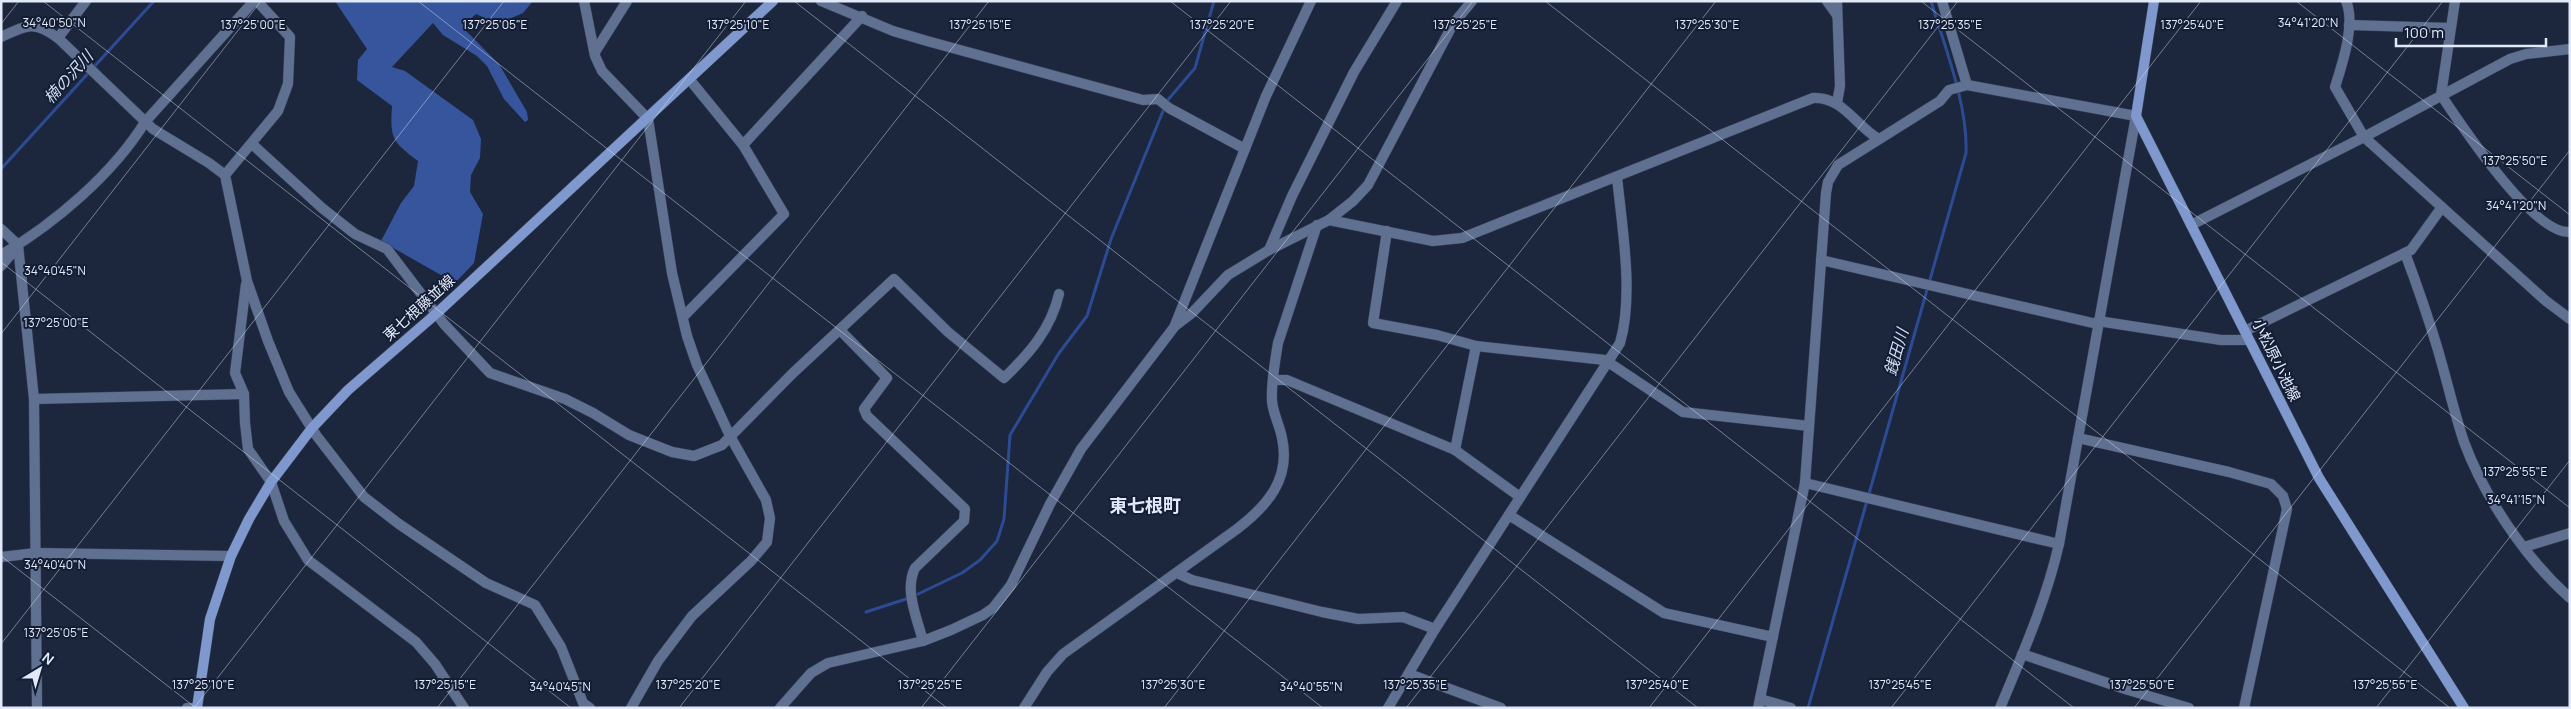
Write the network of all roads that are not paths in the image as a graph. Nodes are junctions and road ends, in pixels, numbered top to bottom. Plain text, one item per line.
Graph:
1 (86, 1) edge
2 (255, 1) edge
3 (584, 1) edge
4 (628, 1) edge
5 (773, 1) edge
6 (821, 1) edge
7 (1311, 1) edge
8 (1397, 1) edge
9 (1472, 1) edge
10 (1827, 1) edge
11 (1837, 1) edge
12 (1942, 1) edge
13 (2154, 1) edge
14 (2346, 1) edge
15 (2455, 1) edge
16 (1837, 14) junction
17 (862, 16) junction
18 (2349, 25) junction
19 (2450, 28) junction
20 (1, 37) edge
21 (58, 38) junction
22 (2570, 49) edge
23 (595, 52) junction
24 (690, 80) junction
25 (1968, 85) junction
26 (2442, 95) junction
27 (1837, 103) junction
28 (2136, 116) junction
29 (648, 119) junction
30 (146, 122) junction
31 (2364, 137) junction
32 (1877, 138) junction
33 (252, 144) junction
34 (743, 145) junction
35 (1245, 149) junction
36 (225, 175) junction
37 (1617, 177) junction
38 (2442, 207) junction
39 (1329, 220) junction
40 (1318, 225) junction
41 (2192, 225) junction
42 (1, 229) edge
43 (1387, 231) junction
44 (2570, 232) edge
45 (18, 245) junction
46 (1269, 250) junction
47 (2405, 253) junction
48 (1, 255) edge
49 (1822, 260) junction
50 (1, 266) edge
51 (247, 281) junction
52 (1059, 294) dead end
53 (438, 312) junction
54 (683, 317) junction
55 (2570, 319) edge
56 (2098, 323) junction
57 (1175, 326) junction
58 (840, 330) junction
59 (2247, 335) junction
60 (1476, 346) junction
61 (1608, 361) junction
62 (1274, 380) junction
63 (244, 394) junction
64 (34, 399) junction
65 (1809, 426) junction
66 (312, 428) junction
67 (730, 436) junction
68 (2078, 438) junction
69 (1456, 450) junction
70 (271, 482) junction
71 (1805, 483) junction
72 (1520, 497) junction
73 (1509, 515) junction
74 (2570, 533) edge
75 (2059, 544) junction
76 (2524, 547) junction
77 (36, 553) junction
78 (231, 556) junction
79 (1, 557) edge
80 (1177, 573) junction
81 (2570, 598) edge
82 (1435, 628) junction
83 (1773, 637) junction
84 (923, 641) junction
85 (2022, 654) junction
86 (1408, 674) junction
87 (1759, 703) edge
88 (37, 708) edge
89 (187, 708) edge
90 (198, 708) edge
91 (464, 708) edge
92 (590, 708) edge
93 (631, 708) edge
94 (780, 708) edge
95 (1024, 708) edge
96 (1388, 708) edge
97 (1501, 708) edge
98 (1791, 708) edge
99 (2000, 708) edge
100 (2189, 708) edge
101 (2244, 708) edge
102 (2464, 708) edge

1 - 21 street
2 - 30 street
2 - 33 street
3 - 23 street
4 - 23 street
5 - 24 main road, 東七根藤並線
6 - 17 street
7 - 35 street
8 - 46 street
9 - 39 street
10 - 16 street
11 - 16 street
12 - 25 street
13 - 28 main road
14 - 18 street
15 - 19 street
16 - 27 street
17 - 34 street
17 - 35 street
18 - 19 street
18 - 31 street
19 - 26 street
20 - 21 street
21 - 30 street
22 - 26 street
23 - 29 street
24 - 29 main road, 東七根藤並線
24 - 34 street
25 - 28 street
25 - 32 street
26 - 31 street
26 - 44 street
27 - 32 street
27 - 37 street
28 - 41 main road, 小松原小池線
28 - 56 street
29 - 53 main road, 東七根藤並線
29 - 54 street
30 - 36 street
30 - 45 street
31 - 38 street
31 - 41 street
32 - 49 street
33 - 36 street
33 - 53 street
34 - 54 street
35 - 57 street
36 - 51 street
37 - 43 street
37 - 61 street
38 - 47 street
38 - 55 street
39 - 40 street
39 - 43 street
40 - 46 street
40 - 62 street
41 - 59 main road, 小松原小池線
42 - 45 street
43 - 60 street
45 - 48 street
45 - 50 street
45 - 64 street
46 - 57 street
47 - 59 street
47 - 76 street
49 - 56 street
49 - 65 street
51 - 63 street
51 - 66 street
52 - 58 street
53 - 66 main road, 東七根藤並線
53 - 67 street
54 - 67 street
56 - 59 street
56 - 68 street
57 - 84 street
58 - 67 street
58 - 84 street
59 - 102 main road, 小松原小池線
60 - 61 street
60 - 69 street
61 - 65 street
61 - 72 street
62 - 69 street
62 - 80 street
63 - 64 street
63 - 70 street
64 - 77 street
65 - 71 street
66 - 70 main road, 東七根藤並線
66 - 92 street
67 - 93 street
68 - 75 street
68 - 101 street
69 - 72 street
70 - 78 main road, 東七根藤並線
70 - 91 street
71 - 75 street
71 - 83 street
72 - 73 street
73 - 82 street
73 - 83 street
74 - 76 street
75 - 85 street
76 - 81 street
77 - 78 street
77 - 79 street
77 - 88 street
78 - 90 main road, 東七根藤並線
80 - 82 street
80 - 95 street
82 - 86 street
83 - 87 street
84 - 94 street
85 - 99 street
85 - 100 street
86 - 96 street
86 - 97 street
87 - 98 street
89 - 90 street

